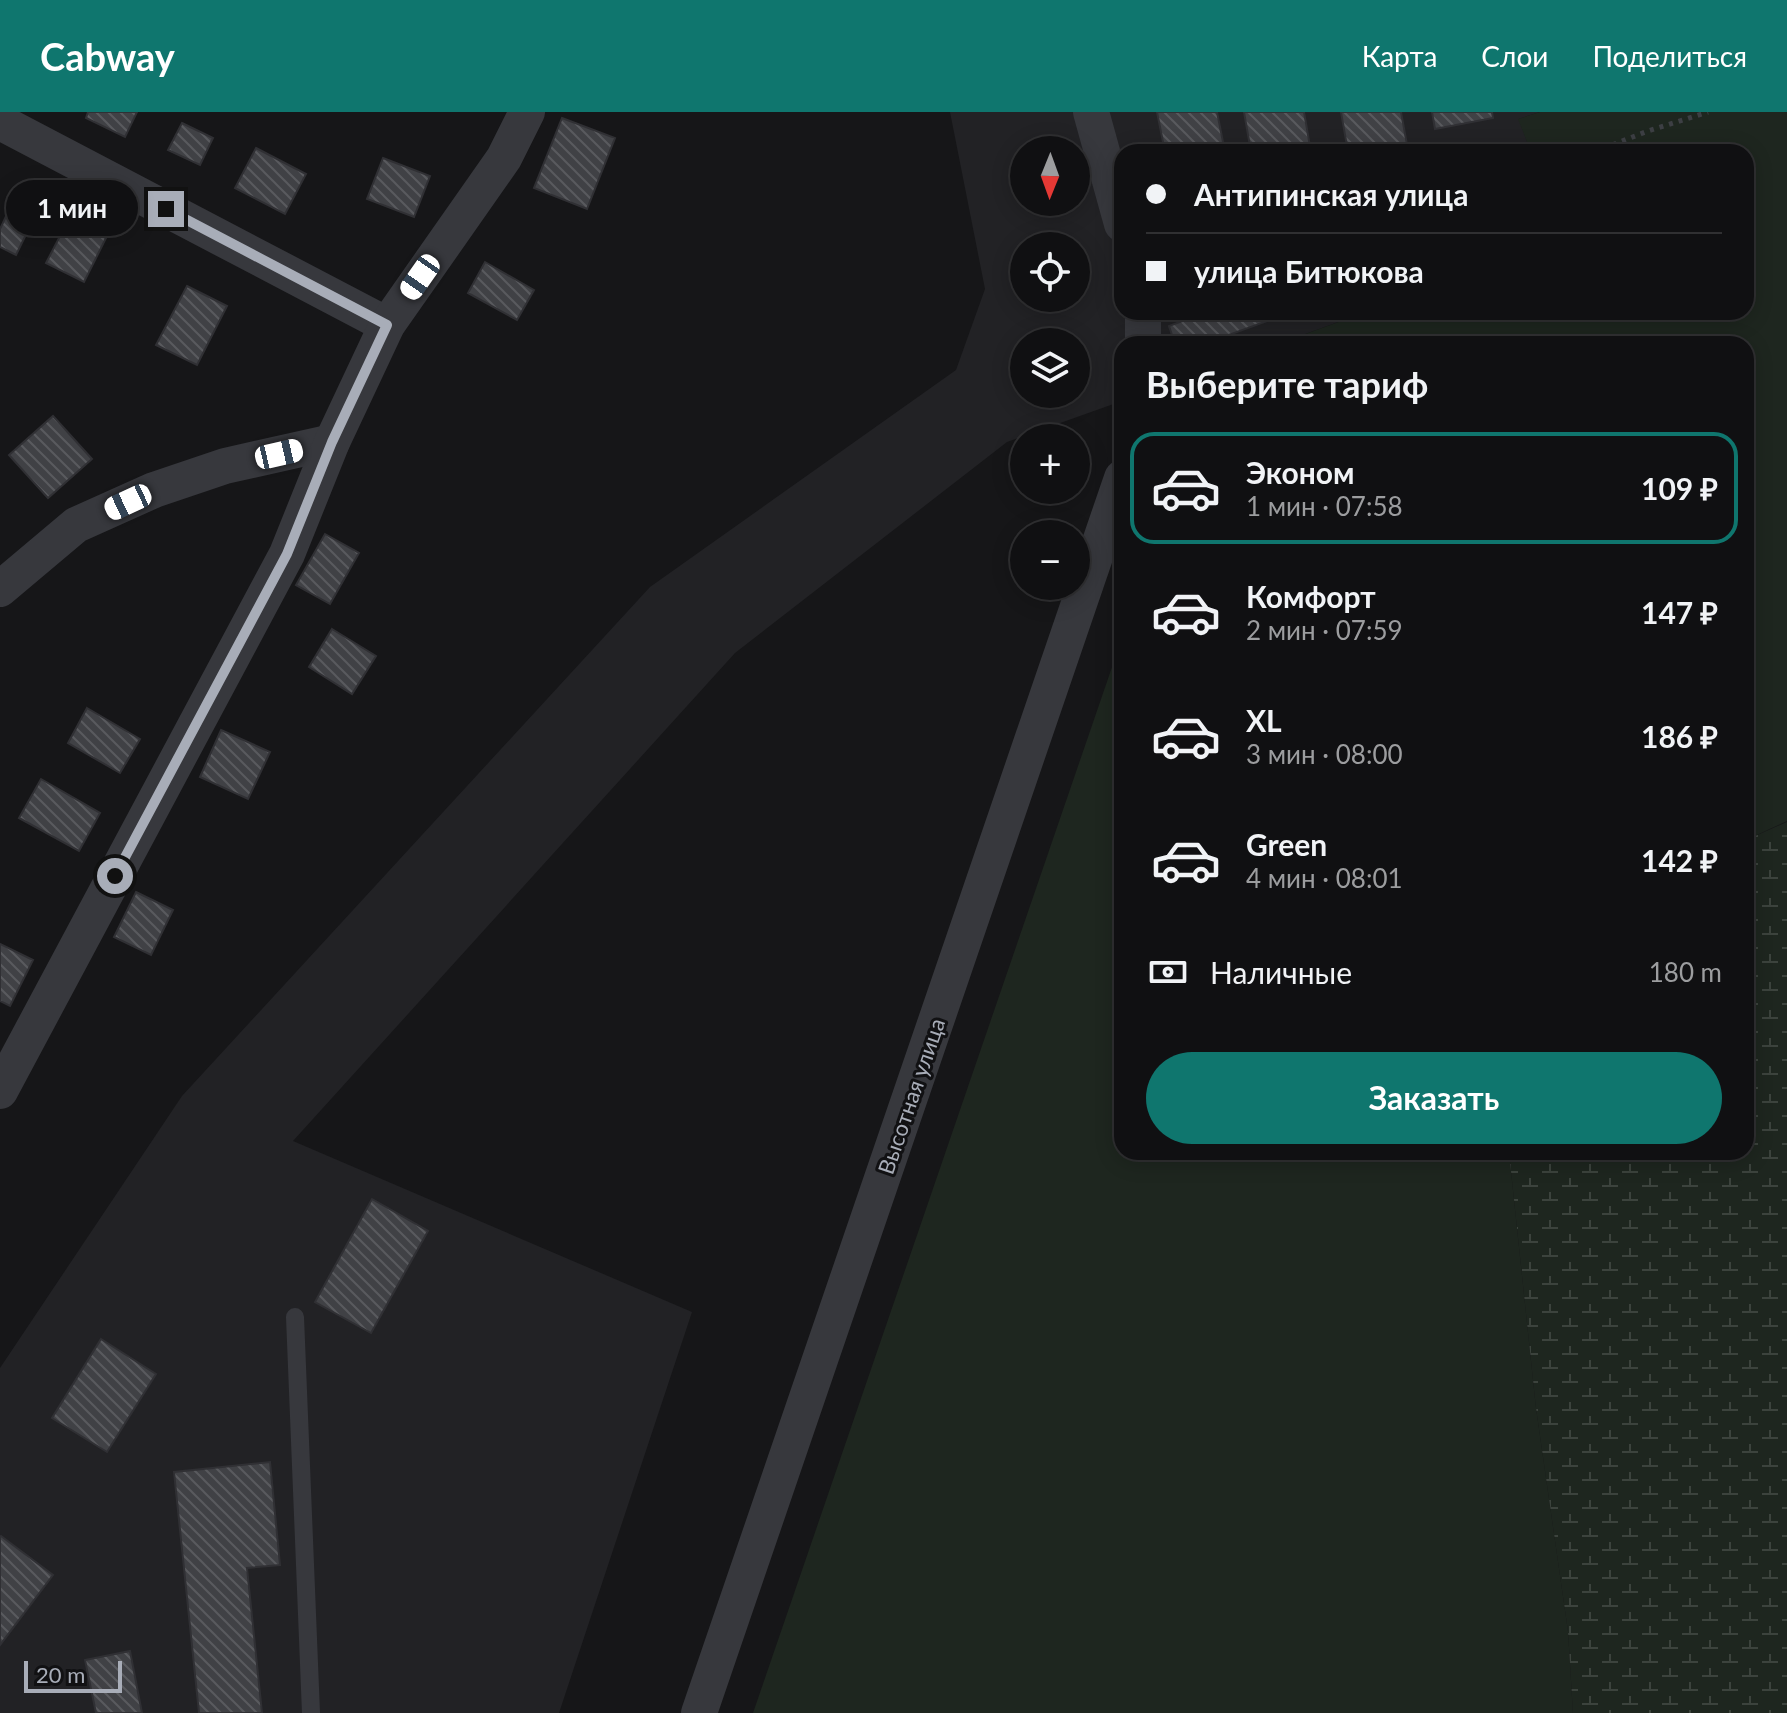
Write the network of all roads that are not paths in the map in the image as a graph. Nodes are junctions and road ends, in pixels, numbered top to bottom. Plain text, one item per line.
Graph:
1 (527, 112) edge
2 (1091, 112) edge
3 (0, 122) edge
4 (1114, 195) edge
5 (387, 325) junction
6 (332, 442) junction
7 (1114, 501) edge
8 (0, 589) edge
9 (0, 1091) edge
10 (295, 1317) dead end
11 (311, 1713) edge
12 (699, 1713) edge

1 - 5 street
2 - 4 street
3 - 5 street
5 - 6 street
6 - 8 street
6 - 9 street
7 - 12 street, Высотная улица
10 - 11 lane

